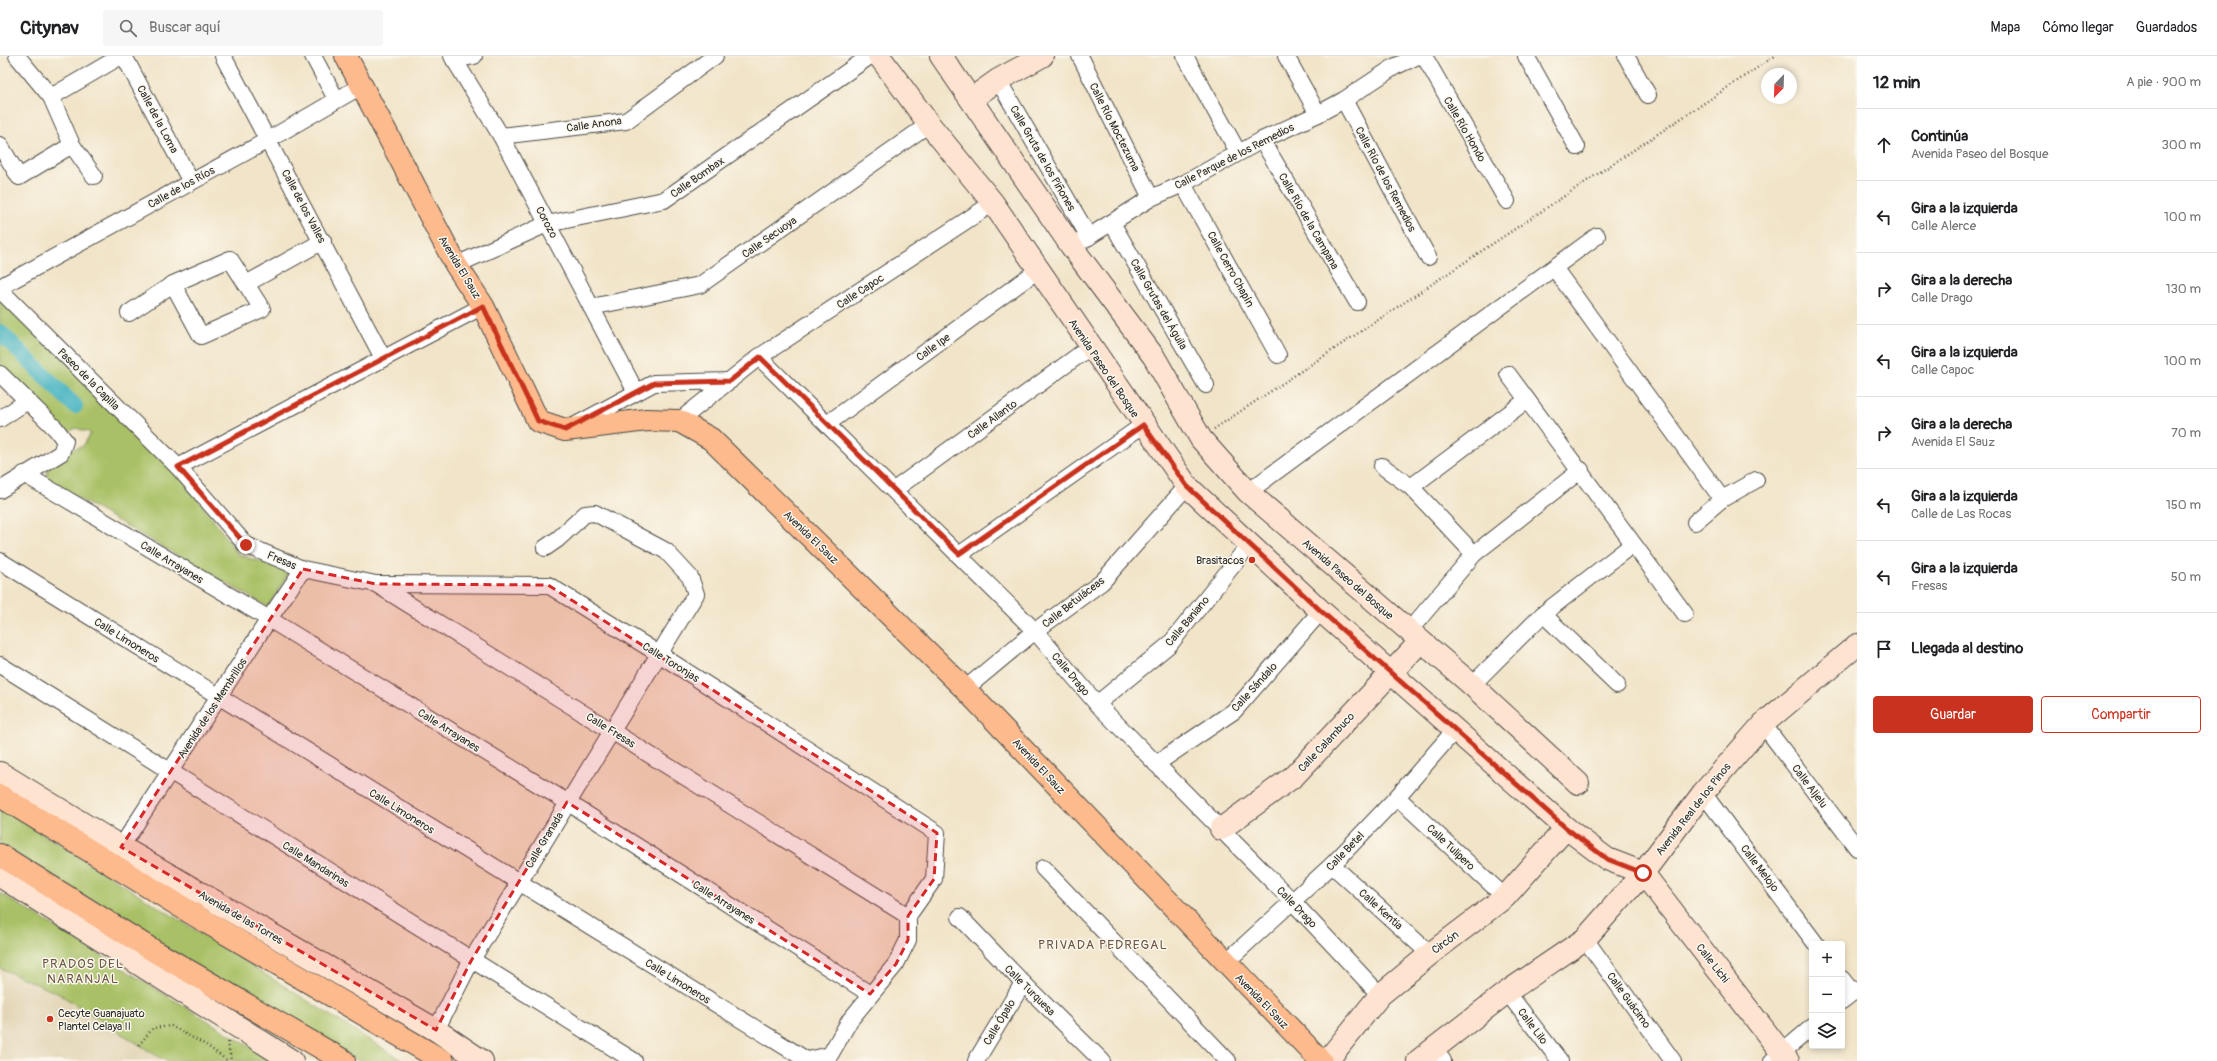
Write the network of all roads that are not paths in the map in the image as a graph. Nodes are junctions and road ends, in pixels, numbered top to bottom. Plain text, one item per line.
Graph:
1 (17, 56) edge
2 (121, 56) edge
3 (124, 56) edge
4 (223, 56) edge
5 (313, 56) edge
6 (346, 56) edge
7 (474, 56) edge
8 (715, 56) edge
9 (870, 56) edge
10 (879, 56) edge
11 (941, 56) edge
12 (1042, 56) edge
13 (1080, 56) edge
14 (1185, 56) edge
15 (1286, 56) edge
16 (1418, 56) edge
17 (1424, 56) edge
18 (1526, 56) edge
19 (1626, 56) edge
20 (452, 58) edge
21 (1390, 62) edge
22 (998, 80) junction
23 (361, 86) junction
24 (1648, 95) dead end
25 (51, 97) junction
26 (970, 99) junction
27 (336, 100) junction
28 (1344, 100) junction
29 (1318, 114) junction
30 (929, 124) junction
31 (501, 136) junction
32 (268, 140) junction
33 (1262, 140) junction
34 (0, 144) edge
35 (72, 145) junction
36 (1577, 147) dead end
37 (1238, 152) junction
38 (94, 176) dead end
39 (191, 182) junction
40 (1183, 184) junction
41 (1151, 198) junction
42 (1507, 201) dead end
43 (993, 203) junction
44 (1112, 223) junction
45 (547, 224) junction
46 (1597, 236) dead end
47 (323, 241) junction
48 (1081, 242) junction
49 (1428, 258) dead end
50 (456, 265) junction
51 (1555, 269) junction
52 (1038, 270) junction
53 (173, 284) junction
54 (246, 284) junction
55 (0, 289) edge
56 (1357, 302) dead end
57 (483, 306) junction
58 (591, 307) junction
59 (129, 313) dead end
60 (1090, 347) junction
61 (1278, 355) dead end
62 (760, 357) junction
63 (383, 358) junction
64 (0, 374) edge
65 (1508, 374) dead end
66 (730, 381) junction
67 (1206, 385) dead end
68 (636, 392) junction
69 (1527, 400) junction
70 (26, 402) junction
71 (0, 419) edge
72 (679, 421) junction
73 (827, 424) junction
74 (1143, 425) junction
75 (565, 430) junction
76 (1382, 466) dead end
77 (178, 467) junction
78 (1581, 470) junction
79 (24, 474) junction
80 (1756, 480) dead end
81 (1187, 486) junction
82 (1411, 487) junction
83 (0, 490) edge
84 (894, 490) junction
85 (1248, 492) junction
86 (1722, 499) junction
87 (1695, 522) dead end
88 (1633, 544) junction
89 (1249, 545) junction
90 (545, 548) dead end
91 (959, 554) junction
92 (1474, 554) junction
93 (0, 561) edge
94 (303, 569) junction
95 (376, 584) junction
96 (1321, 611) junction
97 (1543, 614) junction
98 (1685, 614) dead end
99 (269, 619) junction
100 (1035, 631) junction
101 (1414, 637) junction
102 (1857, 645) edge
103 (659, 654) junction
104 (0, 666) edge
105 (1391, 673) junction
106 (1617, 685) dead end
107 (1472, 686) junction
108 (966, 689) junction
109 (219, 697) junction
110 (1097, 704) junction
111 (1763, 724) junction
112 (1455, 730) junction
113 (613, 731) junction
114 (1156, 764) junction
115 (170, 772) junction
116 (0, 773) edge
117 (1578, 783) dead end
118 (1703, 793) junction
119 (0, 796) edge
120 (1397, 797) junction
121 (567, 802) junction
122 (1221, 828) junction
123 (1566, 828) junction
124 (121, 847) junction
125 (1857, 848) edge
126 (0, 855) edge
127 (1332, 865) junction
128 (1043, 868) dead end
129 (1643, 873) junction
130 (0, 876) edge
131 (518, 883) junction
132 (1505, 897) junction
133 (1292, 901) junction
134 (908, 916) junction
135 (960, 917) dead end
136 (1585, 939) junction
137 (1814, 941) edge
138 (1430, 954) junction
139 (471, 961) junction
140 (1226, 963) junction
141 (1023, 983) junction
142 (1845, 985) edge
143 (1507, 992) junction
144 (870, 994) junction
145 (1850, 994) edge
146 (1380, 995) junction
147 (436, 1030) junction
148 (1809, 1030) edge
149 (1431, 1056) edge
150 (1095, 1058) edge
151 (1781, 1058) edge
152 (804, 1060) edge
153 (292, 1061) edge
154 (344, 1061) edge
155 (443, 1061) edge
156 (482, 1061) edge
157 (634, 1061) edge
158 (976, 1061) edge
159 (1228, 1061) edge
160 (1321, 1061) edge
161 (1327, 1061) edge
162 (1560, 1061) edge
163 (1673, 1061) edge

1 - 25 street
2 - 25 street
3 - 39 street, Calle de la Loma
4 - 32 street, Calle de los Valles
5 - 27 street
6 - 23 main road, Avenida El Sauz
7 - 20 street
8 - 31 street, Calle Anona
9 - 45 street, Calle Bombax
10 - 30 main road, Avenida Paseo del Bosque
11 - 26 main road, Avenida Paseo del Bosque
12 - 22 main road
13 - 41 street, Calle Río Moctezuma
14 - 37 street
15 - 29 street
16 - 21 street, Calle Parque de los Remedios
17 - 42 street, Calle Río Hondo
18 - 36 street
19 - 24 street
20 - 31 street, Corozo
21 - 28 street, Calle Parque de los Remedios
22 - 26 main road
22 - 48 street, Calle Gruta de los Piñones
23 - 27 street, Calle de los Ríos
23 - 50 main road, Avenida El Sauz
25 - 35 street
26 - 48 main road, Avenida Paseo del Bosque
27 - 32 street, Calle de los Ríos
28 - 29 street, Calle Parque de los Remedios
28 - 49 street, Calle Río de los Remedios
29 - 33 street, Calle Parque de los Remedios
30 - 43 main road, Avenida Paseo del Bosque
30 - 58 street, Calle Secuoya
31 - 45 street, Corozo
32 - 39 street, Calle de los Ríos
32 - 47 street, Calle de los Valles
33 - 37 street, Calle Parque de los Remedios
33 - 56 street, Calle Río de la Campana
34 - 35 street
35 - 38 street
37 - 40 street, Calle Parque de los Remedios
39 - 55 street, Calle de los Ríos
40 - 41 street, Calle Parque de los Remedios
40 - 61 street, Calle Cerro Chapín
41 - 44 street, Calle Parque de los Remedios
43 - 52 main road, Avenida Paseo del Bosque
43 - 62 street, Calle Capoc
44 - 48 street, Calle Parque de los Remedios
44 - 67 street, Calle Grutas del Águila
45 - 50 street, Calle Bombax
45 - 58 street, Corozo
46 - 51 street
47 - 54 street
47 - 63 street, Calle de los Valles
48 - 85 main road, Avenida Paseo del Bosque
50 - 57 main road, Avenida El Sauz
51 - 85 street
51 - 86 street
52 - 60 main road, Avenida Paseo del Bosque
52 - 73 street, Calle Ipe
53 - 54 street
53 - 54 street
53 - 59 street
55 - 77 street, Paseo de la Capilla
57 - 63 street
57 - 75 main road, Avenida El Sauz
58 - 68 street, Corozo
60 - 74 main road, Avenida Paseo del Bosque
60 - 84 street, Calle Ailanto
62 - 66 street, Calle Capoc
62 - 73 street, Calle Drago
63 - 77 street
64 - 70 street
65 - 69 street
66 - 68 street
66 - 72 street, Calle Capoc
68 - 75 street
69 - 78 street
69 - 82 street
70 - 71 street
70 - 79 street
72 - 75 main road, Avenida El Sauz
72 - 108 main road, Avenida El Sauz
73 - 84 street, Calle Drago
74 - 81 main road, Avenida Paseo del Bosque
74 - 91 street
76 - 82 street
77 - 94 street, Fresas
78 - 88 street
78 - 92 street
79 - 83 street
79 - 99 street, Calle Arrayanes
80 - 86 street
81 - 89 main road, Avenida Paseo del Bosque
81 - 100 street, Calle Betuláceas
82 - 92 street
84 - 91 street, Calle Drago
85 - 101 main road, Avenida Paseo del Bosque
86 - 87 street
88 - 97 street
88 - 98 street
89 - 96 main road, Avenida Paseo del Bosque
89 - 110 street, Calle Baniano
90 - 103 street, Calle Granada
91 - 100 street, Calle Drago
92 - 101 street
93 - 109 street, Calle Limoneros
94 - 95 street, Calle Fresas
94 - 99 street, Avenida de los Membrillos
95 - 103 street, Calle Toronjas
95 - 113 street, Calle Fresas
96 - 105 main road, Avenida Paseo del Bosque
96 - 114 street, Calle Sándalo
97 - 106 street
97 - 107 street
99 - 109 street, Avenida de los Membrillos
99 - 121 street, Calle Arrayanes
100 - 108 street, Calle Betuláceas
100 - 110 street, Calle Drago
101 - 105 main road, Calle Calambuco
101 - 107 main road, Avenida Paseo del Bosque
102 - 111 main road, Avenida Real de los Pinos
103 - 113 street, Calle Granada
103 - 134 street, Calle Toronjas
104 - 115 street, Calle Mandarinas
105 - 112 main road, Avenida Paseo del Bosque
105 - 122 main road, Calle Calambuco
107 - 117 main road, Avenida Paseo del Bosque
108 - 140 main road, Avenida El Sauz
109 - 115 street, Avenida de los Membrillos
109 - 131 street, Calle Limoneros
110 - 114 street, Calle Drago
111 - 118 main road, Avenida Real de los Pinos
111 - 125 street, Calle Aljelu
112 - 120 street, Calle Betel
112 - 123 main road, Avenida Paseo del Bosque
113 - 121 street, Calle Granada
113 - 134 street, Calle Fresas
114 - 122 street, Calle Drago
115 - 124 street, Avenida de los Membrillos
115 - 139 street, Calle Mandarinas
116 - 124 main road, Avenida de las Torres
118 - 129 main road, Avenida Real de los Pinos
118 - 137 street, Calle Melojo
119 - 155 main road, Avenida de las Torres
120 - 127 street, Calle Betel
120 - 132 street, Calle Tulipero
121 - 131 street, Calle Granada
121 - 144 street, Calle Arrayanes
122 - 133 street, Calle Drago
123 - 129 main road, Avenida Paseo del Bosque
123 - 132 main road, Circón
124 - 147 main road, Avenida de las Torres
126 - 154 main road
127 - 133 street, Calle Betel
127 - 138 street, Calle Kentia
128 - 159 street
129 - 136 main road, Avenida Real de los Pinos
129 - 151 main road, Calle Lichi
130 - 153 main road
131 - 139 street, Calle Granada
131 - 152 street, Calle Limoneros
132 - 138 main road, Circón
133 - 140 street, Calle Betel
133 - 146 street, Calle Drago
134 - 144 street
135 - 141 street, Calle Turquesa
136 - 143 main road, Avenida Real de los Pinos
136 - 163 street, Calle Guácimo
138 - 146 main road, Circón
139 - 147 street, Calle Granada
139 - 157 street, Calle Mandarinas
140 - 160 main road, Avenida El Sauz
141 - 150 street, Calle Turquesa
141 - 158 street, Calle Ópalo
142 - 145 street
143 - 149 main road, Avenida Real de los Pinos
143 - 162 street, Calle Lilo
144 - 152 street
146 - 161 main road, Circón
147 - 156 main road, Avenida de las Torres
148 - 151 street

